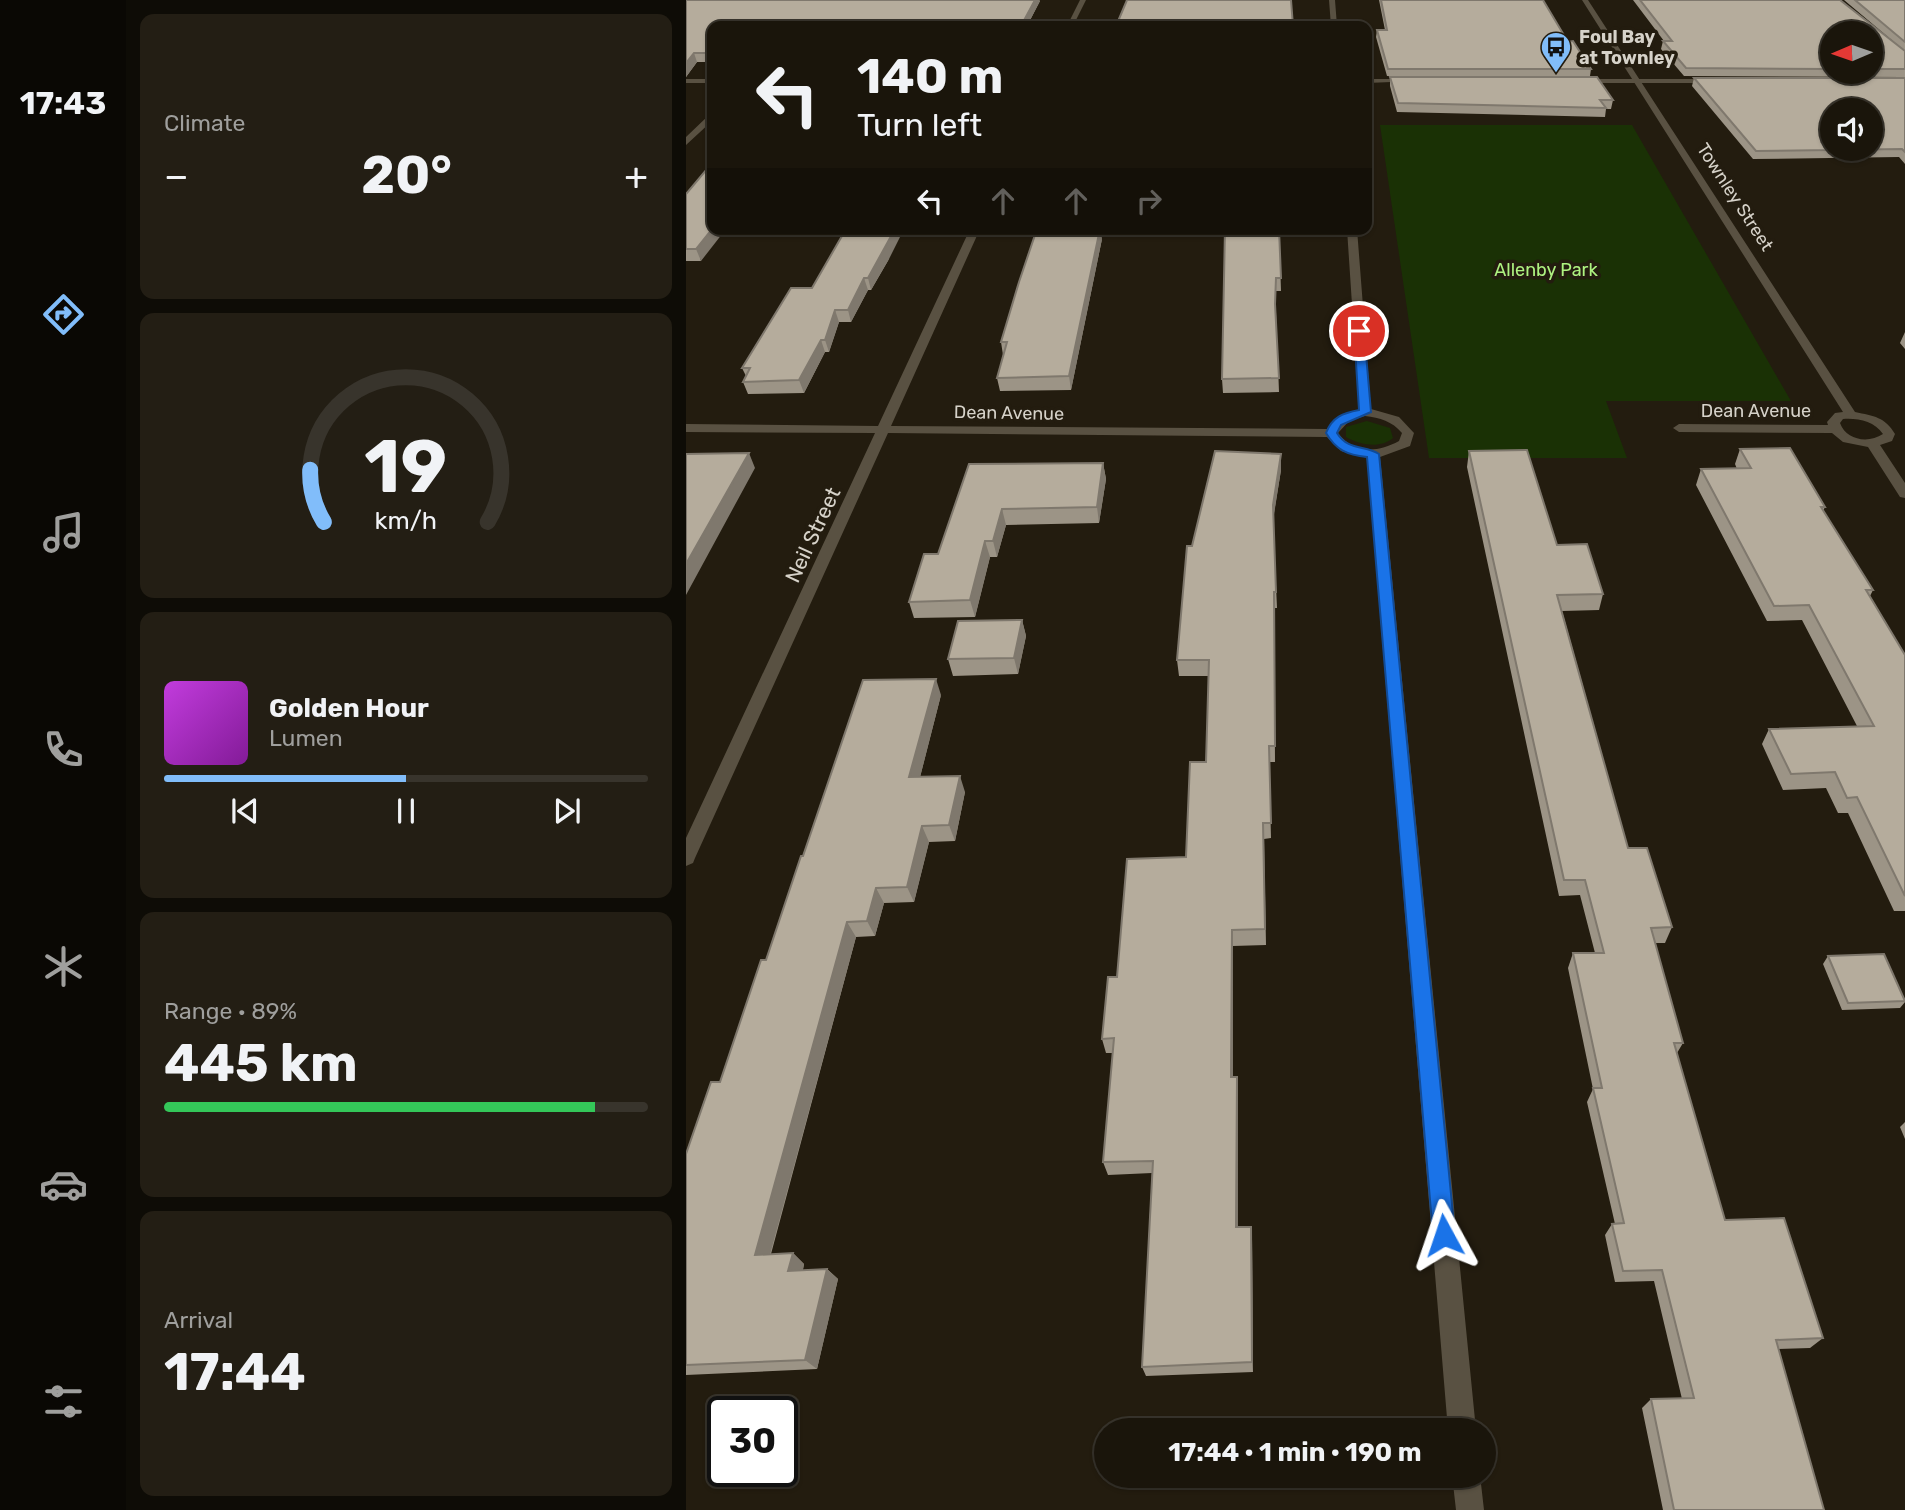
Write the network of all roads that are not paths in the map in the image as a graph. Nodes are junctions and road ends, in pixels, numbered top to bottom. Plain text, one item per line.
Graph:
1 (1083, 0) edge
2 (1332, 0) edge
3 (1586, 0) edge
4 (1072, 21) edge
5 (1334, 21) edge
6 (707, 81) edge
7 (1372, 81) edge
8 (1421, 81) edge
9 (1570, 81) edge
10 (1638, 81) junction
11 (1731, 81) edge
12 (686, 82) edge
13 (707, 122) edge
14 (686, 142) edge
15 (972, 235) edge
16 (1352, 235) edge
17 (1365, 412) junction
18 (1851, 415) junction
19 (686, 428) edge
20 (1679, 428) dead end
21 (885, 429) junction
22 (1834, 429) junction
23 (1887, 429) junction
24 (1905, 429) edge
25 (1331, 433) junction
26 (1873, 444) junction
27 (1373, 454) junction
28 (1905, 494) edge
29 (686, 858) edge
30 (1461, 1418) edge
31 (1467, 1488) edge
32 (1469, 1510) edge

1 - 4 street
2 - 5 street
3 - 10 street, Townley Street
6 - 12 street
7 - 8 street
9 - 10 street
10 - 11 street
10 - 18 street, Townley Street
13 - 14 street
15 - 21 street, Neil Street
16 - 17 street
17 - 25 street
17 - 27 street
18 - 22 street
18 - 23 street
19 - 21 street, Dean Avenue
20 - 22 street, Dean Avenue
21 - 25 street, Dean Avenue
21 - 29 street, Neil Street
22 - 26 street
23 - 24 street
23 - 26 street
25 - 27 street
26 - 28 street
27 - 30 street
31 - 32 street

